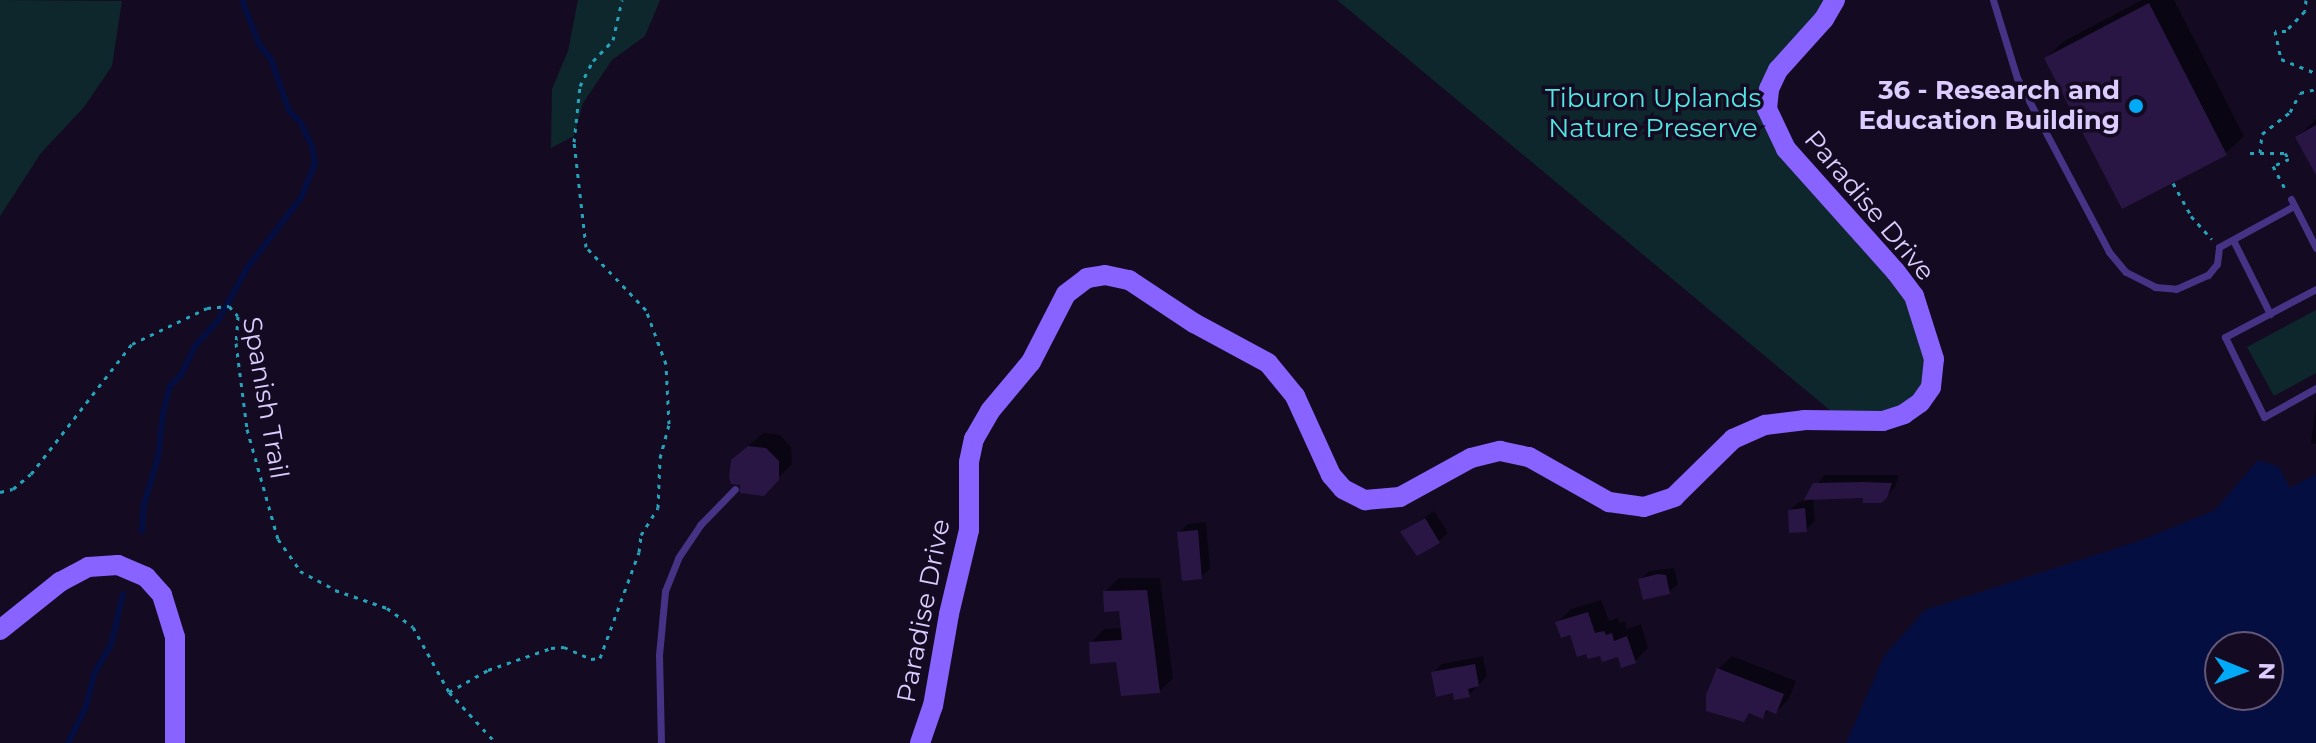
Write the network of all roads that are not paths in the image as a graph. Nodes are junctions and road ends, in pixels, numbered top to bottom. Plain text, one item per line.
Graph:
1 (1835, 0) edge
2 (1993, 0) edge
3 (2233, 240) junction
4 (2316, 248) edge
5 (2316, 289) edge
6 (2270, 314) junction
7 (2316, 388) edge
8 (735, 489) dead end
9 (0, 630) edge
10 (175, 743) edge
11 (661, 743) edge
12 (920, 743) edge

1 - 12 street, Paradise Drive
2 - 3 lane
3 - 4 lane
3 - 6 lane
5 - 6 lane
6 - 7 lane
8 - 11 lane
9 - 10 street

